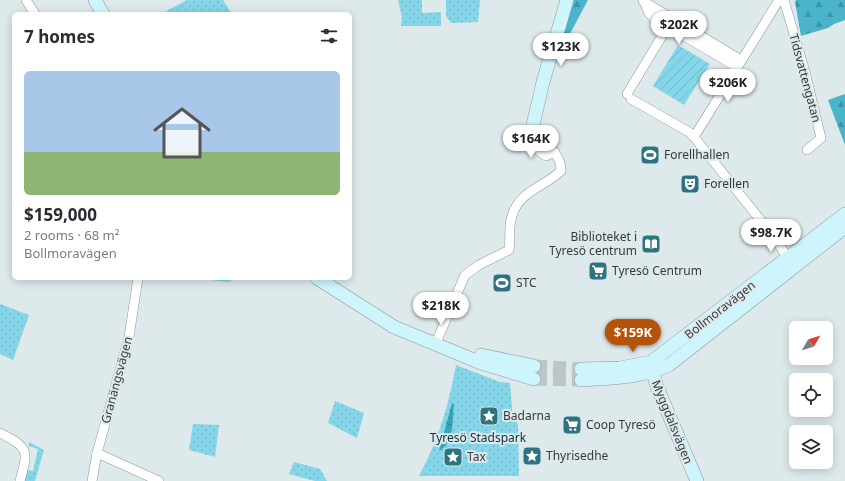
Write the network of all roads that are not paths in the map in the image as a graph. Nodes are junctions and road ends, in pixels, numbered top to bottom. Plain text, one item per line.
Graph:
1 (26, 0) edge
2 (96, 0) edge
3 (566, 0) edge
4 (779, 0) edge
5 (784, 0) edge
6 (643, 1) edge
7 (34, 12) edge
8 (102, 12) edge
9 (668, 26) junction
10 (739, 64) junction
11 (534, 133) joint
12 (694, 137) junction
13 (806, 150) dead end
14 (845, 214) edge
15 (845, 227) edge
16 (791, 262) junction
17 (138, 280) edge
18 (321, 280) edge
19 (437, 342) junction
20 (534, 366) tunnel mouth
21 (652, 367) junction
22 (581, 374) tunnel mouth
23 (534, 379) tunnel mouth
24 (0, 433) edge
25 (97, 453) junction
26 (20, 481) edge
27 (92, 481) edge
28 (159, 481) edge
29 (696, 481) edge

1 - 7 street
2 - 8 street
3 - 11 street
4 - 10 street
5 - 13 street, Tidsvattengatan
6 - 9 street
6 - 10 street
9 - 10 street
9 - 12 street
10 - 12 street
11 - 19 street
12 - 16 street
14 - 16 street, Bollmoravägen
15 - 16 street, Bollmoravägen
16 - 21 street, Bollmoravägen
17 - 25 street, Granängsvägen
18 - 19 street
19 - 20 street
19 - 23 street
21 - 22 street, Bollmoravägen
21 - 29 street, Myggdalsvägen
24 - 26 street
25 - 27 street, Granängsvägen
25 - 28 street

